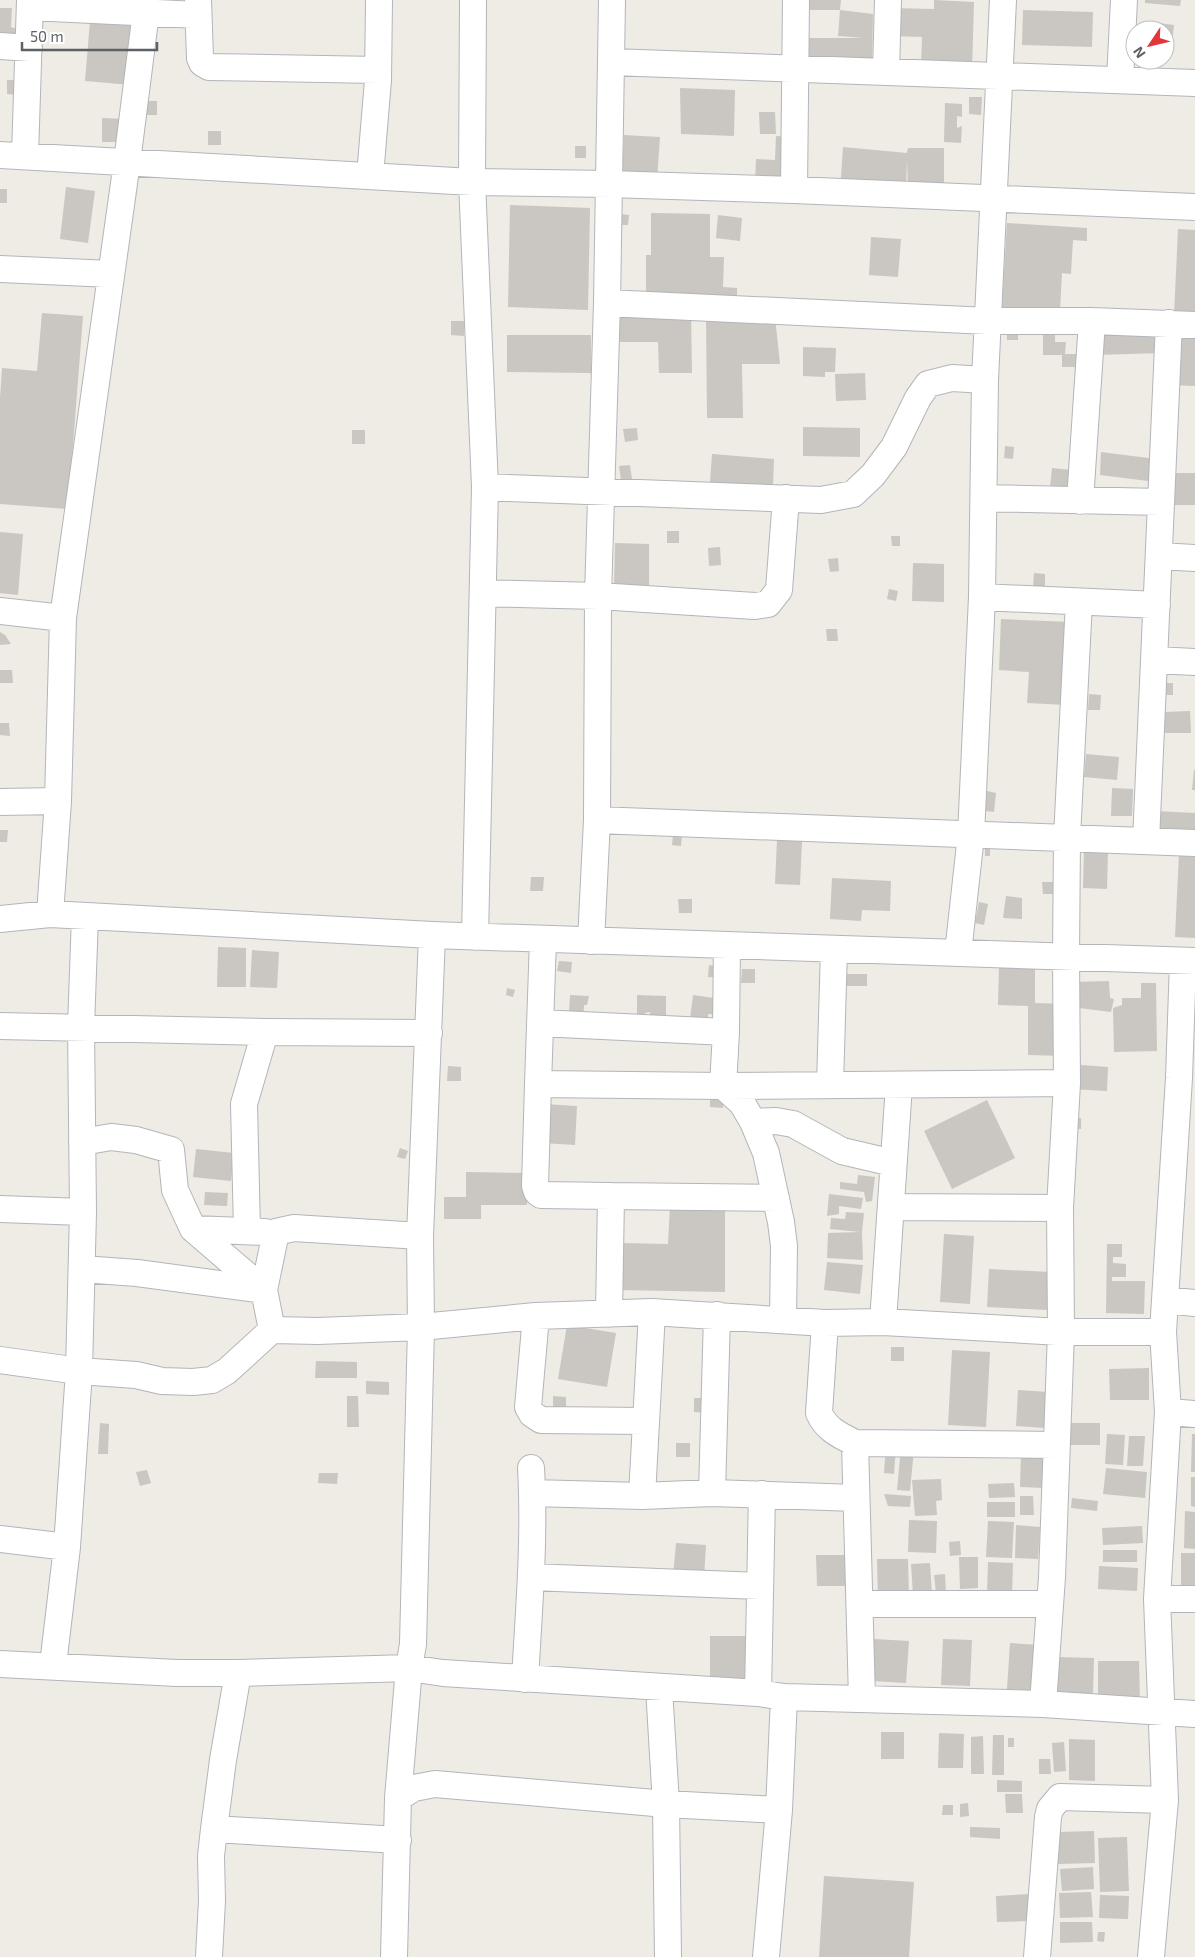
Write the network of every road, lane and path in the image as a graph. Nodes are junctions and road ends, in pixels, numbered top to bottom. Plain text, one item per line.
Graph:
1 (379, 0) edge
2 (472, 0) edge
3 (612, 0) edge
4 (796, 0) edge
5 (888, 0) edge
6 (1003, 0) edge
7 (1124, 0) edge
8 (30, 3) edge
9 (91, 4) edge
10 (198, 7) edge
11 (146, 12) junction
12 (0, 46) edge
13 (29, 48) junction
14 (612, 62) junction
15 (795, 68) junction
16 (378, 70) junction
17 (886, 72) junction
18 (1000, 76) junction
19 (1120, 80) junction
20 (1195, 83) edge
21 (13, 155) edge
22 (127, 162) junction
23 (370, 176) junction
24 (472, 182) junction
25 (609, 184) junction
26 (794, 190) junction
27 (995, 199) junction
28 (1195, 207) edge
29 (0, 269) edge
30 (111, 274) junction
31 (607, 303) junction
32 (988, 321) junction
33 (1092, 321) junction
34 (1169, 323) junction
35 (1195, 325) edge
36 (985, 380) junction
37 (485, 486) junction
38 (602, 491) junction
39 (786, 498) junction
40 (984, 498) junction
41 (1080, 501) junction
42 (1161, 502) junction
43 (1159, 556) junction
44 (1195, 558) edge
45 (483, 593) junction
46 (598, 596) junction
47 (982, 597) junction
48 (1079, 602) junction
49 (1157, 605) junction
50 (0, 611) edge
51 (63, 618) junction
52 (1154, 660) junction
53 (1195, 662) edge
54 (58, 801) junction
55 (0, 802) edge
56 (598, 820) junction
57 (971, 835) junction
58 (1068, 837) junction
59 (1146, 841) junction
60 (1195, 843) edge
61 (50, 914) junction
62 (84, 916) junction
63 (0, 919) edge
64 (432, 935) junction
65 (475, 937) junction
66 (543, 939) junction
67 (591, 941) junction
68 (728, 946) junction
69 (834, 949) junction
70 (958, 953) junction
71 (1066, 957) junction
72 (1189, 961) edge
73 (540, 1023) junction
74 (0, 1026) edge
75 (81, 1027) junction
76 (266, 1032) junction
77 (726, 1032) junction
78 (429, 1033) junction
79 (1187, 1078) edge
80 (538, 1084) junction
81 (1067, 1084) junction
82 (830, 1085) junction
83 (899, 1085) junction
84 (723, 1086) junction
85 (753, 1122) junction
86 (82, 1142) junction
87 (893, 1163) junction
88 (611, 1196) junction
89 (776, 1198) junction
90 (892, 1207) junction
91 (1060, 1208) junction
92 (0, 1209) edge
93 (83, 1212) junction
94 (193, 1229) junction
95 (248, 1231) junction
96 (276, 1232) junction
97 (420, 1236) junction
98 (82, 1269) junction
99 (264, 1290) junction
100 (1164, 1300) junction
101 (1195, 1303) edge
102 (652, 1312) junction
103 (609, 1314) junction
104 (717, 1315) junction
105 (536, 1316) junction
106 (783, 1320) junction
107 (883, 1322) junction
108 (825, 1323) junction
109 (421, 1327) junction
110 (272, 1330) junction
111 (1061, 1332) junction
112 (1163, 1332) junction
113 (0, 1360) edge
114 (79, 1371) junction
115 (1168, 1412) junction
116 (1195, 1414) edge
117 (646, 1421) junction
118 (855, 1443) junction
119 (1056, 1445) junction
120 (712, 1493) junction
121 (762, 1494) junction
122 (642, 1496) junction
123 (856, 1498) junction
124 (0, 1539) edge
125 (67, 1547) junction
126 (531, 1577) junction
127 (760, 1586) junction
128 (1157, 1599) junction
129 (1195, 1599) edge
130 (860, 1604) junction
131 (1050, 1604) junction
132 (0, 1664) edge
133 (53, 1665) junction
134 (409, 1668) junction
135 (238, 1673) junction
136 (525, 1679) junction
137 (659, 1688) junction
138 (758, 1693) junction
139 (784, 1698) junction
140 (862, 1699) junction
141 (1043, 1704) junction
142 (1161, 1712) junction
143 (1195, 1714) edge
144 (398, 1798) junction
145 (1165, 1800) junction
146 (666, 1804) junction
147 (779, 1810) junction
148 (214, 1829) junction
149 (398, 1840) junction
150 (209, 1957) edge
151 (394, 1957) edge
152 (668, 1957) edge
153 (766, 1957) edge
154 (1037, 1957) edge
155 (1151, 1957) edge

1 - 16 street
2 - 24 street
3 - 14 street
4 - 15 street
5 - 17 street
6 - 18 street
7 - 19 street
8 - 9 street
8 - 13 street
9 - 11 street
10 - 11 street
10 - 16 street
11 - 22 street
12 - 13 street
13 - 21 street
14 - 15 street
14 - 25 street
15 - 17 street
15 - 26 street
16 - 23 street
17 - 18 street
18 - 19 street
18 - 27 street
19 - 20 street
21 - 22 street
22 - 23 street
22 - 30 street
23 - 24 street
24 - 25 street
24 - 37 street
25 - 26 street
25 - 31 street
26 - 27 street
27 - 28 street
27 - 32 street
29 - 30 street
30 - 51 street
31 - 32 street
31 - 38 street
32 - 33 street
32 - 36 street
33 - 34 street
33 - 41 street
34 - 35 street
34 - 42 street
36 - 39 street
36 - 40 street
37 - 38 street
37 - 45 street
38 - 39 street
38 - 46 street
39 - 46 street
40 - 41 street
40 - 47 street
41 - 42 street
42 - 43 street
43 - 44 street
43 - 49 street
45 - 46 street
45 - 65 street
46 - 56 street
47 - 48 street
47 - 57 street
48 - 49 street
48 - 58 street
49 - 52 street
50 - 51 street
51 - 54 street
52 - 53 street
52 - 59 street
54 - 55 street
54 - 61 street
56 - 57 street
56 - 67 street
57 - 58 street
57 - 70 street
58 - 59 street
58 - 71 street
59 - 60 street
61 - 62 street
61 - 63 street
62 - 64 street
62 - 75 street
64 - 65 street
64 - 78 street
65 - 66 street
66 - 67 street
66 - 73 street
67 - 68 street
68 - 69 street
68 - 77 street
69 - 70 street
69 - 82 street
70 - 71 street
71 - 72 street
71 - 81 street
72 - 79 street
73 - 77 street
73 - 80 street
74 - 75 street
75 - 76 street
75 - 86 street
76 - 78 street
76 - 95 street
77 - 84 street
78 - 97 street
79 - 100 street
80 - 84 street
80 - 88 street
81 - 83 street
81 - 91 street
82 - 83 street
82 - 84 street
83 - 87 street
84 - 85 street
85 - 87 street
85 - 89 street
86 - 93 street
86 - 94 street
87 - 90 street
88 - 89 street
88 - 103 street
89 - 106 street
90 - 91 street
90 - 107 street
91 - 111 street
92 - 93 street
93 - 98 street
94 - 95 street
94 - 99 street
95 - 96 street
96 - 97 street
96 - 99 street
97 - 109 street
98 - 99 street
98 - 114 street
99 - 110 street
100 - 101 street
100 - 112 street
102 - 103 street
102 - 104 street
102 - 117 street
103 - 105 street
104 - 106 street
104 - 120 street
105 - 109 street
105 - 117 street
106 - 108 street
107 - 108 street
107 - 111 street
108 - 118 street
109 - 110 street
109 - 134 street
110 - 114 street
111 - 112 street
111 - 119 street
112 - 115 street
113 - 114 street
114 - 125 street
115 - 116 street
115 - 128 street
117 - 122 street
118 - 119 street
118 - 123 street
119 - 131 street
120 - 121 street
120 - 122 street
121 - 123 street
121 - 127 street
122 - 126 street
123 - 130 street
124 - 125 street
125 - 133 street
126 - 127 street
126 - 136 street
127 - 138 street
128 - 129 street
128 - 142 street
130 - 131 street
130 - 140 street
131 - 141 street
132 - 133 street
133 - 135 street
134 - 135 street
134 - 136 street
134 - 144 street
135 - 148 street
136 - 137 street
137 - 138 street
137 - 146 street
138 - 139 street
139 - 140 street
139 - 147 street
140 - 141 street
141 - 142 street
142 - 143 street
142 - 145 street
144 - 146 street
144 - 149 street
145 - 154 street
145 - 155 street
146 - 147 street
146 - 152 street
147 - 153 street
148 - 149 street
148 - 150 street
149 - 151 street

